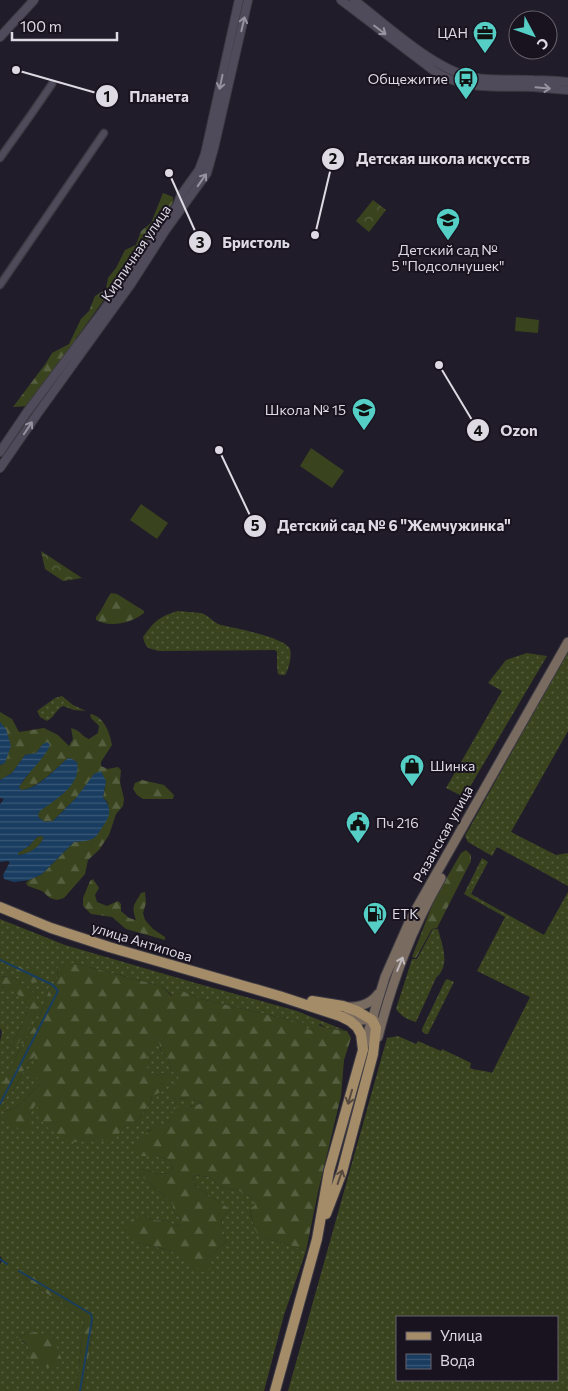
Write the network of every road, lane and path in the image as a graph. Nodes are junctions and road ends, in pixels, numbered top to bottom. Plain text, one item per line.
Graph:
1 (34, 0) edge
2 (239, 0) edge
3 (248, 0) edge
4 (341, 0) edge
5 (354, 0) edge
6 (0, 37) edge
7 (568, 82) edge
8 (52, 84) dead end
9 (568, 90) edge
10 (104, 133) dead end
11 (0, 158) edge
12 (0, 285) edge
13 (0, 452) edge
14 (0, 468) edge
15 (0, 907) edge
16 (381, 990) junction
17 (385, 1010) junction
18 (342, 1011) junction
19 (372, 1020) junction
20 (363, 1050) junction
21 (373, 1054) junction
22 (317, 1239) junction
23 (275, 1391) edge

1 - 6 street
2 -> 13 street, Кирпичная улица
14 -> 3 street, Кирпичная улица
4 -> 9 street
5 - 7 street
8 - 11 street
10 - 12 street
15 - 18 main road, улица Антипова
17 -> 16 main road, Рязанская улица
16 - 18 main road
16 - 19 main road, Рязанская улица
17 - 19 main road
17 - 21 main road
18 - 19 main road, улица Антипова
18 - 20 main road, улица Антипова
19 - 20 main road, Рязанская улица
19 - 21 main road
20 -> 22 main road
22 -> 21 main road
22 - 23 main road

